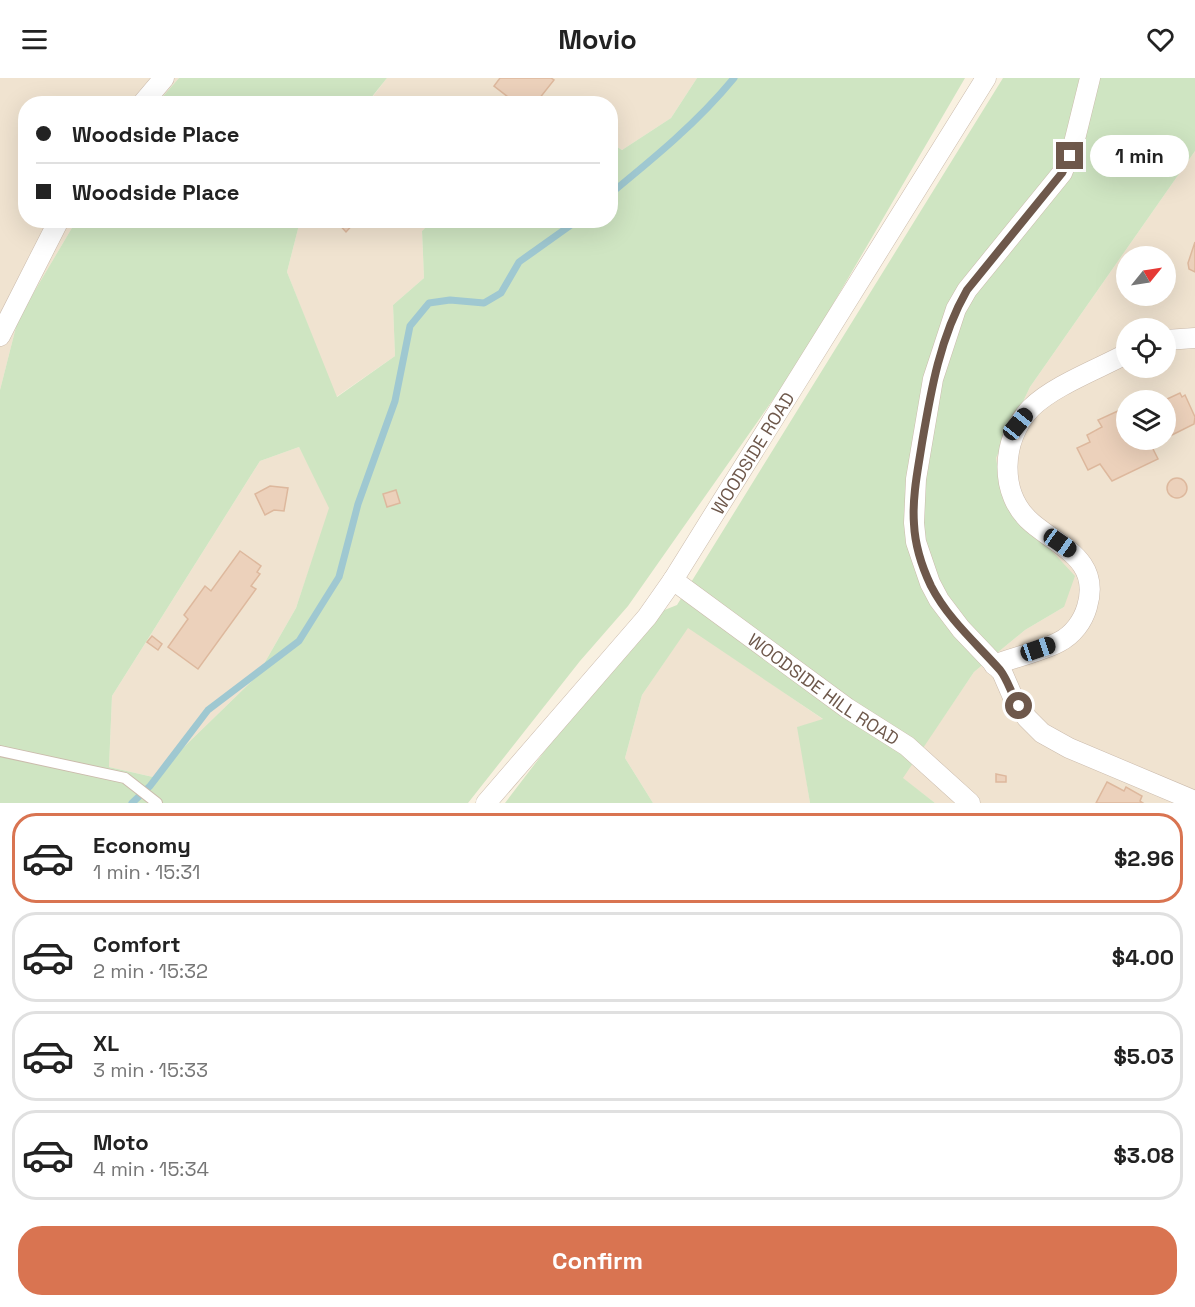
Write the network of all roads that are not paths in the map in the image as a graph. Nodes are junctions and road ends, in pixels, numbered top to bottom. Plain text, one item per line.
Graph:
1 (164, 78) edge
2 (986, 78) edge
3 (1090, 78) edge
4 (149, 96) edge
5 (55, 228) edge
6 (0, 336) edge
7 (1195, 338) edge
8 (1176, 339) edge
9 (1116, 359) edge
10 (673, 580) junction
11 (994, 664) junction
12 (0, 751) edge
13 (1195, 801) edge
14 (156, 802) edge
15 (486, 803) edge
16 (970, 803) edge

1 - 4 street
2 - 10 street, WOODSIDE ROAD
3 - 11 street
5 - 6 street
7 - 8 street
9 - 11 street
10 - 15 street, WOODSIDE ROAD
10 - 16 street, WOODSIDE HILL ROAD
11 - 13 street
12 - 14 lane

